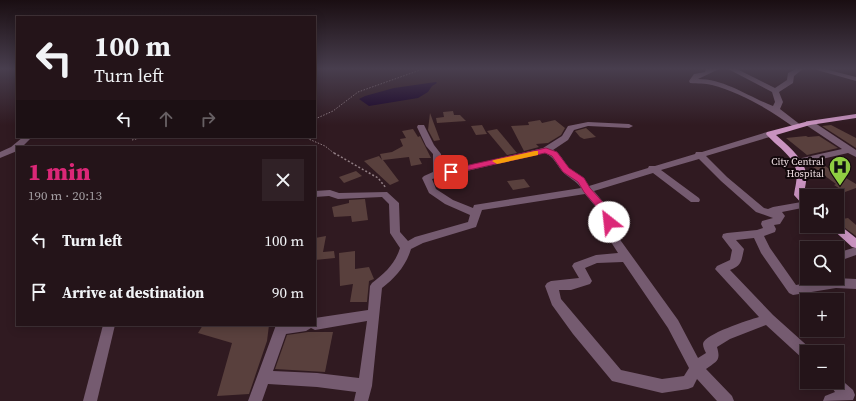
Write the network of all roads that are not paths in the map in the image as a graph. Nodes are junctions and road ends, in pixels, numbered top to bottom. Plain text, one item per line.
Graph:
1 (726, 88) edge
2 (769, 88) edge
3 (780, 88) edge
4 (775, 91) junction
5 (776, 110) junction
6 (856, 116) edge
7 (809, 123) junction
8 (629, 126) dead end
9 (798, 126) junction
10 (420, 127) dead end
11 (770, 134) junction
12 (27, 138) edge
13 (18, 146) edge
14 (16, 147) edge
15 (546, 150) junction
16 (852, 152) edge
17 (700, 154) junction
18 (0, 156) edge
19 (796, 162) junction
20 (652, 168) junction
21 (438, 174) junction
22 (587, 190) junction
23 (316, 194) edge
24 (800, 197) edge
25 (695, 200) dead end
26 (800, 205) edge
27 (476, 213) junction
28 (780, 216) junction
29 (843, 233) edge
30 (758, 234) junction
31 (856, 244) edge
32 (406, 247) junction
33 (856, 251) edge
34 (844, 255) edge
35 (627, 256) junction
36 (844, 281) edge
37 (856, 284) edge
38 (816, 285) edge
39 (374, 314) junction
40 (768, 319) junction
41 (316, 324) edge
42 (110, 326) edge
43 (293, 326) edge
44 (280, 327) edge
45 (800, 348) edge
46 (696, 368) junction
47 (264, 377) junction
48 (364, 386) junction
49 (842, 389) edge
50 (852, 398) edge
51 (90, 401) edge
52 (255, 401) edge
53 (361, 401) edge
54 (727, 401) edge
55 (830, 401) edge

1 - 5 street
2 - 4 street
3 - 4 street
4 - 5 street
5 - 9 street
6 - 7 main road
7 - 9 main road
7 - 16 street
8 - 15 street
9 - 11 main road
10 - 21 street
11 - 17 street
11 - 19 main road
12 - 13 street
14 - 18 street
15 - 21 street
15 - 22 street
16 - 19 street
17 - 20 street
17 - 28 street
19 - 24 main road
20 - 22 street
20 - 25 street
21 - 27 street
22 - 27 street
22 - 35 street
23 - 32 street
26 - 28 street
27 - 32 street
28 - 30 street
29 - 31 main road
30 - 38 street
30 - 40 street
32 - 39 street
33 - 34 street
35 - 46 street
35 - 46 street
36 - 37 street
39 - 41 street
39 - 48 street
40 - 45 street
40 - 46 street
42 - 51 street
43 - 44 street
44 - 47 street
46 - 54 street
47 - 48 street
47 - 52 street
48 - 53 street
49 - 50 street
50 - 55 street

